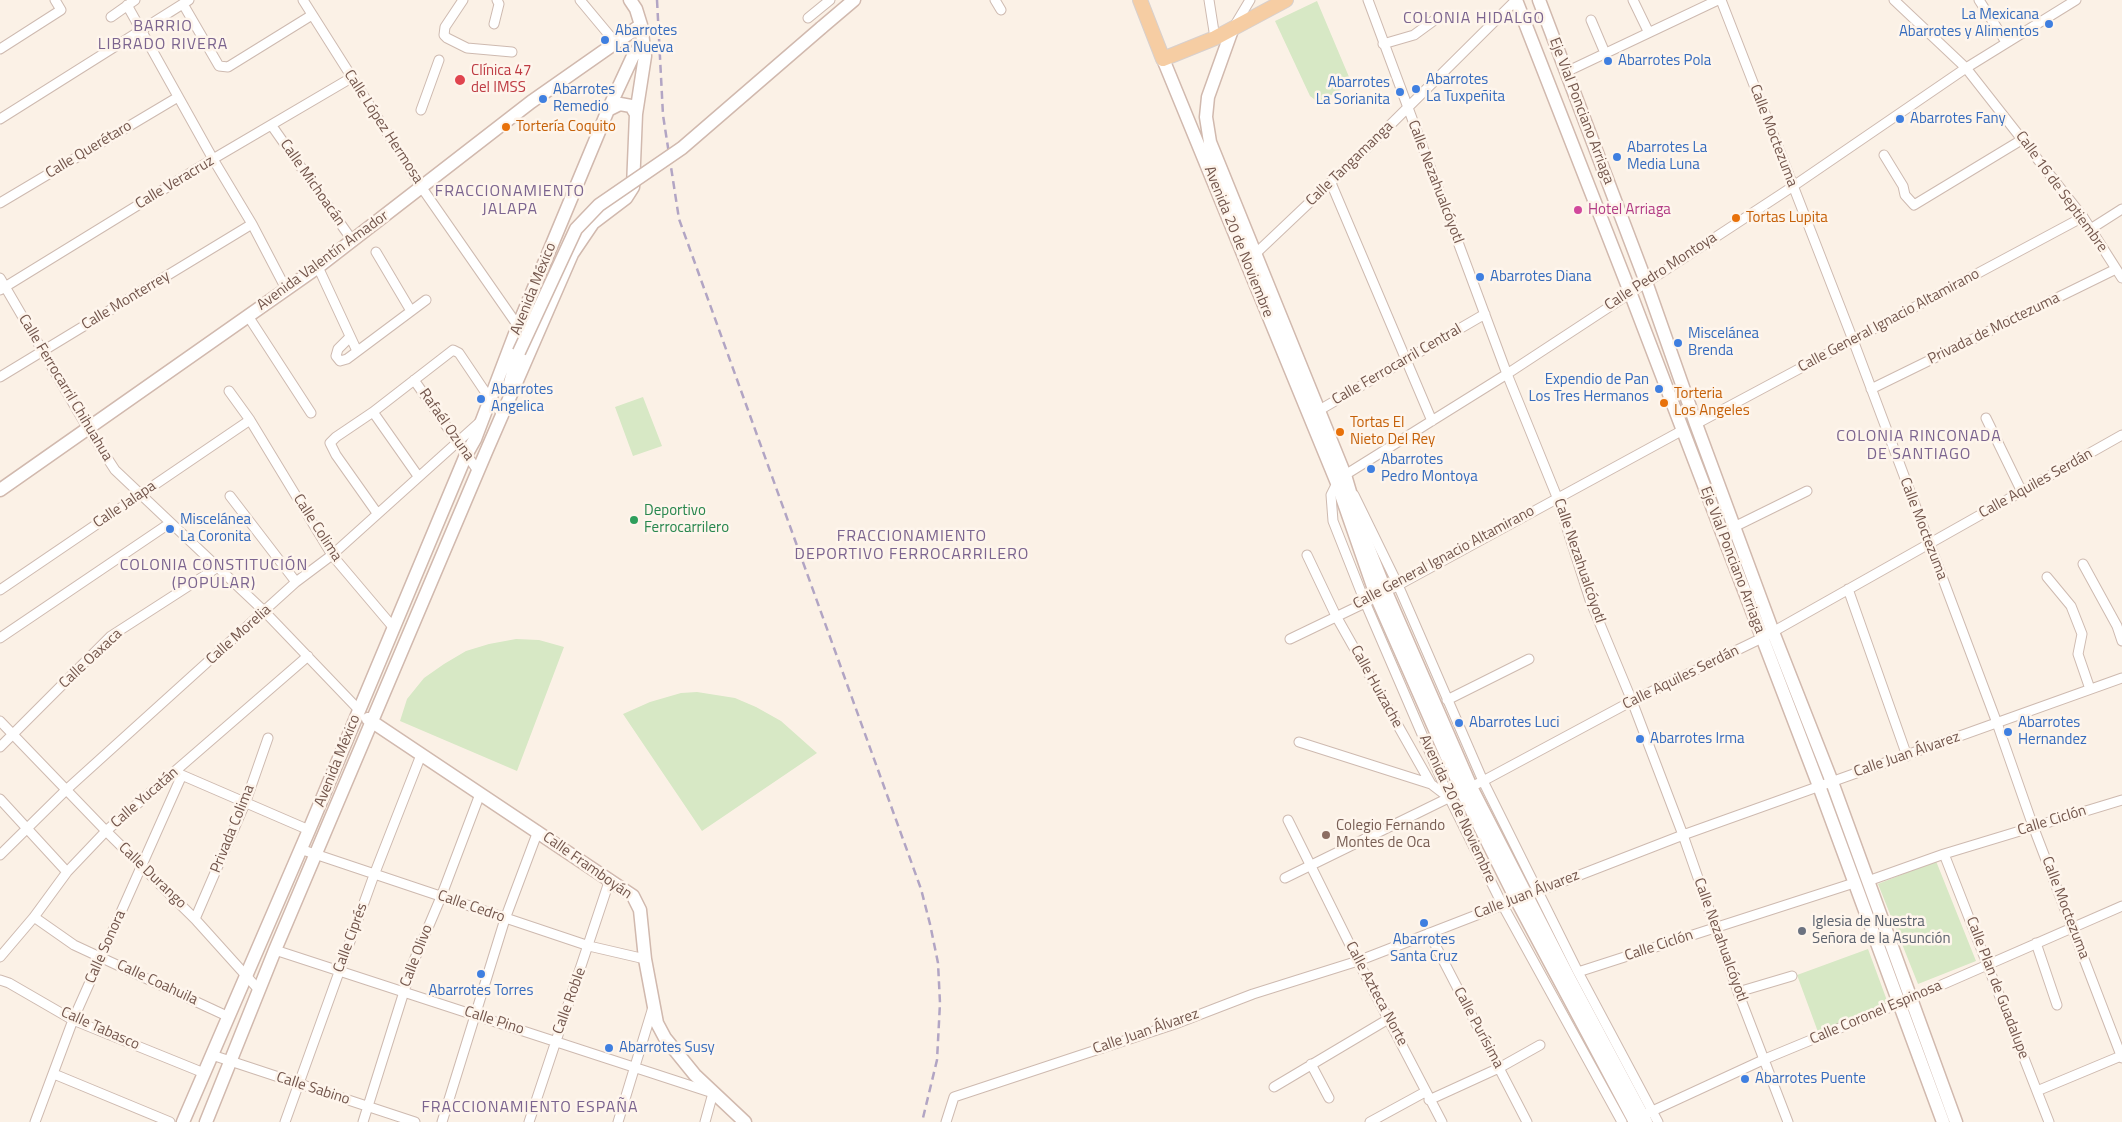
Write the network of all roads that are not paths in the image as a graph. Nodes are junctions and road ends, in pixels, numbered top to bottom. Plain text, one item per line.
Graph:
1 (56, 0) edge
2 (302, 0) edge
3 (463, 0) edge
4 (497, 0) edge
5 (580, 0) edge
6 (630, 0) edge
7 (830, 0) edge
8 (854, 0) edge
9 (995, 0) edge
10 (1140, 0) edge
11 (1209, 0) edge
12 (1250, 0) edge
13 (1286, 0) edge
14 (1368, 0) edge
15 (1516, 0) edge
16 (1538, 0) edge
17 (1633, 0) edge
18 (1720, 0) edge
19 (1894, 0) edge
20 (1979, 0) edge
21 (2076, 0) edge
22 (186, 2) edge
23 (131, 3) edge
24 (1001, 10) dead end
25 (312, 15) junction
26 (111, 16) dead end
27 (1440, 16) dead end
28 (808, 18) dead end
29 (1591, 20) dead end
30 (494, 24) dead end
31 (641, 25) junction
32 (141, 29) junction
33 (1232, 30) junction
34 (1648, 31) junction
35 (1215, 38) junction
36 (615, 42) junction
37 (2006, 42) junction
38 (642, 43) junction
39 (1383, 44) junction
40 (0, 49) edge
41 (512, 52) dead end
42 (1605, 53) junction
43 (1163, 59) junction
44 (439, 60) dead end
45 (1966, 68) junction
46 (1566, 72) junction
47 (351, 78) junction
48 (178, 97) junction
49 (1408, 108) junction
50 (421, 110) dead end
51 (608, 110) junction
52 (636, 114) junction
53 (0, 119) edge
54 (272, 126) junction
55 (2023, 139) junction
56 (1884, 155) dead end
57 (213, 160) junction
58 (1331, 183) junction
59 (1792, 187) junction
60 (422, 188) junction
61 (0, 203) edge
62 (2122, 209) edge
63 (2083, 218) junction
64 (252, 224) junction
65 (2089, 230) junction
66 (352, 240) junction
67 (376, 252) dead end
68 (1251, 258) junction
69 (318, 267) junction
70 (2116, 269) junction
71 (0, 278) edge
72 (2122, 278) edge
73 (1646, 282) junction
74 (2, 288) edge
75 (286, 288) junction
76 (1630, 292) junction
77 (426, 300) dead end
78 (411, 311) junction
79 (1485, 314) junction
80 (248, 316) junction
81 (518, 326) junction
82 (350, 337) junction
83 (1853, 340) junction
84 (44, 351) junction
85 (357, 351) junction
86 (1406, 361) junction
87 (511, 374) junction
88 (1507, 374) junction
89 (0, 377) edge
90 (414, 380) junction
91 (1871, 389) junction
92 (229, 391) dead end
93 (490, 399) junction
94 (373, 412) junction
95 (311, 413) dead end
96 (1314, 413) junction
97 (503, 414) junction
98 (1986, 418) dead end
99 (250, 420) junction
100 (482, 420) junction
101 (1432, 422) junction
102 (1696, 424) junction
103 (87, 427) junction
104 (1683, 430) junction
105 (2122, 435) edge
106 (456, 441) junction
107 (466, 455) junction
108 (478, 471) junction
109 (418, 476) junction
110 (1341, 479) junction
111 (1349, 488) junction
112 (0, 490) edge
113 (1807, 492) dead end
114 (2022, 492) junction
115 (140, 495) junction
116 (230, 496) dead end
117 (1557, 497) junction
118 (377, 513) junction
119 (170, 523) junction
120 (1734, 527) junction
121 (1928, 544) junction
122 (429, 547) junction
123 (332, 555) junction
124 (444, 555) junction
125 (1307, 555) dead end
126 (2083, 564) dead end
127 (218, 567) junction
128 (2047, 578) dead end
129 (296, 582) junction
130 (1398, 585) junction
131 (1848, 589) junction
132 (0, 590) edge
133 (1376, 597) junction
134 (265, 612) junction
135 (1336, 616) junction
136 (393, 627) junction
137 (1767, 635) junction
138 (0, 638) edge
139 (1290, 639) dead end
140 (2122, 641) edge
141 (308, 656) junction
142 (1529, 659) dead end
143 (2122, 678) edge
144 (2090, 689) junction
145 (1447, 700) junction
146 (1632, 701) junction
147 (359, 710) junction
148 (0, 722) edge
149 (373, 723) junction
150 (1997, 723) junction
151 (13, 735) junction
152 (268, 738) dead end
153 (1299, 742) dead end
154 (0, 747) edge
155 (421, 755) junction
156 (1907, 756) junction
157 (178, 773) junction
158 (1483, 781) junction
159 (1832, 782) junction
160 (1431, 784) junction
161 (1819, 786) junction
162 (1466, 789) junction
163 (66, 790) junction
164 (480, 794) junction
165 (1449, 797) junction
166 (0, 798) edge
167 (2122, 800) edge
168 (246, 801) junction
169 (1288, 820) dead end
170 (2033, 826) junction
171 (27, 827) junction
172 (309, 830) junction
173 (106, 831) junction
174 (538, 831) junction
175 (1683, 835) junction
176 (300, 849) junction
177 (1944, 854) junction
178 (0, 855) edge
179 (317, 856) junction
180 (1310, 866) junction
181 (141, 867) junction
182 (67, 872) junction
183 (374, 875) junction
184 (1285, 878) dead end
185 (610, 879) junction
186 (1868, 881) junction
187 (1854, 883) junction
188 (1527, 895) junction
189 (441, 897) junction
190 (1502, 904) junction
191 (2122, 906) edge
192 (34, 917) junction
193 (196, 919) junction
194 (505, 919) junction
195 (1716, 927) junction
196 (2073, 927) junction
197 (1429, 933) junction
198 (2036, 943) junction
199 (589, 946) junction
200 (275, 950) junction
201 (0, 957) edge
202 (102, 957) junction
203 (645, 959) junction
204 (1358, 961) junction
205 (1987, 964) junction
206 (339, 971) junction
207 (1578, 972) junction
208 (1792, 976) dead end
209 (246, 978) junction
210 (0, 980) edge
211 (259, 990) junction
212 (403, 992) junction
213 (1738, 992) junction
214 (1911, 998) junction
215 (1898, 1004) junction
216 (2057, 1006) dead end
217 (653, 1007) junction
218 (476, 1015) junction
219 (229, 1017) junction
220 (1390, 1018) junction
221 (73, 1020) junction
222 (555, 1041) junction
223 (1540, 1045) dead end
224 (212, 1055) junction
225 (2122, 1057) edge
226 (1765, 1059) junction
227 (230, 1062) junction
228 (1311, 1064) junction
229 (634, 1067) junction
230 (1499, 1068) junction
231 (204, 1073) junction
232 (54, 1074) junction
233 (299, 1085) junction
234 (1274, 1087) dead end
235 (2037, 1091) junction
236 (714, 1092) junction
237 (1427, 1096) junction
238 (1329, 1098) dead end
239 (368, 1106) junction
240 (1637, 1119) edge
241 (35, 1122) edge
242 (170, 1122) edge
243 (183, 1122) edge
244 (206, 1122) edge
245 (285, 1122) edge
246 (363, 1122) edge
247 (415, 1122) edge
248 (442, 1122) edge
249 (529, 1122) edge
250 (618, 1122) edge
251 (705, 1122) edge
252 (745, 1122) edge
253 (946, 1122) edge
254 (1370, 1122) edge
255 (1442, 1122) edge
256 (1527, 1122) edge
257 (1658, 1122) edge
258 (1788, 1122) edge
259 (1943, 1122) edge
260 (1956, 1122) edge
261 (2049, 1122) edge

1 - 40 street
2 - 25 street, Calle López Hermosa
3 - 41 street
4 - 30 street
5 - 36 street
6 - 31 street, Avenida México
7 - 28 street
8 - 87 street, Avenida México, bridge
9 - 24 street
10 - 43 main road, Avenida 20 de Noviembre
11 - 35 street
12 - 33 street
13 - 33 main road
14 - 39 street, Calle Nezahualcóyotl
15 - 49 street, Calle Tangamanga
15 - 76 street, Eje Vial Ponciano Arriaga
16 - 46 street, Eje Vial Ponciano Arriaga
17 - 34 street
18 - 34 street
18 - 59 street, Calle Moctezuma
19 - 45 street, Calle 16 de Septiembre
20 - 37 street
21 - 37 street, Calle Pedro Montoya
22 - 25 street
22 - 32 street
23 - 26 street
23 - 32 street
25 - 47 street, Calle López Hermosa
27 - 39 street
29 - 42 street
31 - 36 street, Avenida Valentín Amador
31 - 38 street, Avenida México
32 - 48 street
32 - 53 street
33 - 35 main road
33 - 68 street, Avenida 20 de Noviembre
34 - 42 street
35 - 43 main road
36 - 60 street, Avenida Valentín Amador
37 - 45 street, Calle Pedro Montoya
38 - 51 street, Avenida México
38 - 52 street, Avenida México
39 - 49 street, Calle Nezahualcóyotl
42 - 46 street
43 - 68 street, Avenida 20 de Noviembre
44 - 50 street
45 - 55 street, Calle 16 de Septiembre
45 - 59 street, Calle Pedro Montoya
46 - 73 street, Eje Vial Ponciano Arriaga
47 - 54 street, Calle Veracruz
47 - 60 street, Calle López Hermosa
48 - 57 street
48 - 61 street, Calle Querétaro
49 - 58 street, Calle Tangamanga
49 - 79 street, Calle Nezahualcóyotl
51 - 52 street
51 - 81 street, Avenida México
52 - 97 street, Avenida México
54 - 57 street, Calle Veracruz
54 - 66 street, Calle Michoacán
55 - 56 street
55 - 63 street, Calle 16 de Septiembre
57 - 64 street
57 - 74 street, Calle Veracruz
58 - 68 street, Calle Tangamanga
58 - 86 street
59 - 73 street, Calle Pedro Montoya
59 - 83 street, Calle Moctezuma
60 - 66 street, Avenida Valentín Amador
60 - 81 street, Calle López Hermosa
62 - 65 street
63 - 65 street, Calle 16 de Septiembre
63 - 83 street, Calle General Ignacio Altamirano
64 - 75 street
64 - 84 street, Calle Monterrey
65 - 70 street, Calle 16 de Septiembre
66 - 69 street, Avenida Valentín Amador
67 - 78 street
68 - 96 street, Avenida 20 de Noviembre
69 - 75 street, Avenida Valentín Amador
69 - 82 street
70 - 72 street, Calle 16 de Septiembre
70 - 91 street, Privada de Moctezuma
71 - 74 street, Calle Ferrocarril Chihuahua
73 - 76 street, Calle Pedro Montoya
73 - 102 street, Eje Vial Ponciano Arriaga
74 - 84 street, Calle Ferrocarril Chihuahua
75 - 80 street, Avenida Valentín Amador
76 - 88 street, Calle Pedro Montoya
76 - 104 street, Eje Vial Ponciano Arriaga
77 - 78 street
78 - 85 street
79 - 86 street, Calle Ferrocarril Central
79 - 88 street, Calle Nezahualcóyotl
80 - 95 street
80 - 103 street, Avenida Valentín Amador
81 - 93 street, Avenida México
82 - 85 street
82 - 85 street
83 - 91 street, Calle Moctezuma
83 - 102 street, Calle General Ignacio Altamirano
84 - 89 street, Calle Monterrey
84 - 103 street, Calle Ferrocarril Chihuahua
86 - 96 street, Calle Ferrocarril Central
86 - 101 street
87 - 93 street, Avenida México
87 - 97 street, Avenida México
88 - 101 street, Calle Pedro Montoya
88 - 117 street, Calle Nezahualcóyotl
90 - 93 street
90 - 94 street
90 - 106 street, Rafaél Ozuna
91 - 121 street, Calle Moctezuma
92 - 99 street
93 - 97 street
93 - 100 street, Avenida México
94 - 109 street
94 - 118 street
96 - 110 street, Avenida 20 de Noviembre
97 - 108 street, Avenida México
98 - 114 street
99 - 115 street, Calle Jalapa
99 - 123 street, Calle Colima
100 - 106 street, Calle Morelia
100 - 107 street, Avenida México
101 - 110 street, Calle Pedro Montoya
102 - 120 street, Eje Vial Ponciano Arriaga
103 - 112 street, Avenida Valentín Amador
103 - 115 street, Calle Ferrocarril Chihuahua
104 - 117 street, Calle General Ignacio Altamirano
104 - 137 street, Eje Vial Ponciano Arriaga
105 - 114 street, Calle Aquiles Serdán
106 - 107 street, Rafaél Ozuna
106 - 109 street, Calle Morelia
107 - 108 street, Rafaél Ozuna
107 - 122 street, Avenida México
108 - 124 street, Avenida México
109 - 118 street, Calle Morelia
110 - 111 street, Avenida 20 de Noviembre
110 - 133 street, Avenida 20 de Noviembre
111 - 130 street, Avenida 20 de Noviembre
111 - 133 street, Avenida 20 de Noviembre
113 - 120 street
114 - 121 street, Calle Aquiles Serdán
115 - 119 street, Calle Ferrocarril Chihuahua
115 - 132 street, Calle Jalapa
116 - 129 street
117 - 130 street, Calle General Ignacio Altamirano
117 - 146 street, Calle Nezahualcóyotl
118 - 123 street, Calle Morelia
119 - 127 street, Calle Ferrocarril Chihuahua
119 - 138 street
120 - 137 street, Eje Vial Ponciano Arriaga
121 - 131 street, Calle Aquiles Serdán
121 - 150 street, Calle Moctezuma
122 - 124 street
122 - 136 street, Avenida México
123 - 129 street, Calle Morelia
123 - 136 street, Calle Colima
124 - 149 street, Avenida México
125 - 135 street, Calle Huizache
126 - 140 street
127 - 134 street, Calle Ferrocarril Chihuahua
127 - 151 street, Calle Oaxaca
128 - 144 street
129 - 134 street, Calle Morelia
130 - 133 street, Calle General Ignacio Altamirano
130 - 145 street, Avenida 20 de Noviembre
131 - 137 street, Calle Aquiles Serdán
131 - 156 street
133 - 135 street, Calle General Ignacio Altamirano
133 - 162 street, Avenida 20 de Noviembre
133 - 165 street, Avenida 20 de Noviembre
134 - 141 street, Calle Ferrocarril Chihuahua
134 - 163 street, Calle Morelia
135 - 139 street, Calle General Ignacio Altamirano
135 - 160 street, Calle Huizache
136 - 147 street, Avenida México
137 - 146 street, Calle Aquiles Serdán
137 - 159 street, Eje Vial Ponciano Arriaga
137 - 161 street, Eje Vial Ponciano Arriaga
141 - 147 street, Calle Ferrocarril Chihuahua
141 - 157 street, Calle Yucatán
142 - 145 street
143 - 144 street, Calle Juan Álvarez
144 - 150 street, Calle Juan Álvarez
145 - 158 street, Avenida 20 de Noviembre
146 - 158 street, Calle Aquiles Serdán
146 - 175 street, Calle Nezahualcóyotl
147 - 149 street, Calle Ferrocarril Chihuahua
147 - 172 street, Avenida México
148 - 151 street, Calle Durango
149 - 155 street, Calle Framboyán
149 - 179 street, Avenida México
150 - 156 street, Calle Juan Álvarez
150 - 170 street, Calle Moctezuma
151 - 154 street, Calle Oaxaca
151 - 163 street, Calle Durango
152 - 168 street, Privada Colima
153 - 160 street
155 - 164 street, Calle Framboyán
155 - 183 street, Calle Ciprés
156 - 159 street, Calle Juan Álvarez
157 - 168 street
157 - 173 street, Calle Yucatán
157 - 181 street, Calle Sonora
158 - 162 street, Calle Aquiles Serdán
158 - 188 street, Avenida 20 de Noviembre
159 - 161 street, Calle Juan Álvarez
159 - 186 street, Eje Vial Ponciano Arriaga
160 - 165 street
161 - 175 street, Calle Juan Álvarez
161 - 187 street, Eje Vial Ponciano Arriaga
162 - 165 street, Calle Aquiles Serdán
162 - 188 street, Avenida 20 de Noviembre
163 - 171 street, Calle Morelia
163 - 173 street, Calle Durango
164 - 174 street, Calle Framboyán
164 - 189 street, Calle Olivo
165 - 180 street, Calle Aquiles Serdán
165 - 190 street, Avenida 20 de Noviembre
166 - 171 street
167 - 170 street, Calle Ciclón
168 - 172 street
168 - 193 street, Privada Colima
169 - 180 street, Calle Azteca Norte
170 - 177 street, Calle Ciclón
170 - 196 street, Calle Moctezuma
171 - 178 street, Calle Morelia
171 - 182 street
172 - 176 street, Avenida México
173 - 181 street, Calle Durango
173 - 182 street, Calle Yucatán
174 - 185 street, Calle Framboyán
174 - 194 street
175 - 188 street, Calle Juan Álvarez
175 - 195 street, Calle Nezahualcóyotl
176 - 179 street, Calle Cedro
176 - 209 street, Avenida México
177 - 186 street, Calle Ciclón
177 - 205 street, Calle Plan de Guadalupe
179 - 183 street, Calle Cedro
179 - 200 street, Avenida México
180 - 184 street, Calle Aquiles Serdán
180 - 204 street, Calle Azteca Norte
181 - 193 street, Calle Durango
181 - 202 street, Calle Sonora
182 - 192 street, Calle Yucatán
183 - 189 street, Calle Cedro
183 - 206 street, Calle Ciprés
185 - 199 street, Calle Roble
185 - 203 street, Calle Framboyán
186 - 214 street, Eje Vial Ponciano Arriaga
187 - 195 street, Calle Ciclón
187 - 215 street, Eje Vial Ponciano Arriaga
188 - 190 street, Calle Juan Álvarez
188 - 207 street, Avenida 20 de Noviembre
188 - 240 street, Avenida 20 de Noviembre
189 - 194 street, Calle Cedro
189 - 212 street, Calle Olivo
190 - 197 street, Calle Juan Álvarez
190 - 240 street, Avenida 20 de Noviembre
191 - 196 street, Calle Coronel Espinosa
192 - 201 street, Calle Yucatán
192 - 202 street, Calle Coahuila
193 - 209 street, Calle Durango
194 - 199 street, Calle Cedro
194 - 218 street
195 - 207 street, Calle Ciclón
195 - 213 street, Calle Nezahualcóyotl
196 - 198 street, Calle Coronel Espinosa
196 - 225 street, Calle Moctezuma
197 - 204 street, Calle Juan Álvarez
197 - 230 street, Calle Purísima
198 - 205 street, Calle Coronel Espinosa
198 - 216 street
199 - 203 street, Calle Cedro
199 - 222 street, Calle Roble
200 - 206 street, Calle Pino
200 - 211 street, Avenida México
202 - 219 street, Calle Coahuila
202 - 221 street, Calle Sonora
203 - 217 street, Calle Framboyán
204 - 220 street, Calle Azteca Norte
204 - 253 street, Calle Juan Álvarez
205 - 214 street, Calle Coronel Espinosa
205 - 235 street, Calle Plan de Guadalupe
206 - 212 street, Calle Pino
206 - 233 street, Calle Ciprés
207 - 240 street, Avenida 20 de Noviembre
208 - 213 street
209 - 211 street, Calle Durango
209 - 219 street, Avenida México
210 - 221 street, Calle Tabasco
211 - 227 street, Avenida México
212 - 218 street, Calle Pino
212 - 239 street, Calle Olivo
213 - 226 street, Calle Nezahualcóyotl
214 - 215 street, Calle Coronel Espinosa
214 - 260 street, Eje Vial Ponciano Arriaga
215 - 226 street, Calle Coronel Espinosa
215 - 259 street, Eje Vial Ponciano Arriaga
217 - 229 street
217 - 236 street, Calle Framboyán
218 - 222 street, Calle Pino
218 - 248 street
219 - 224 street, Avenida México
220 - 228 street
220 - 237 street, Calle Azteca Norte
221 - 231 street, Calle Tabasco
221 - 232 street, Calle Sonora
222 - 229 street, Calle Pino
222 - 249 street, Calle Roble
223 - 230 street
224 - 227 street, Calle Sabino
224 - 231 street, Avenida México
225 - 235 street
226 - 240 street, Calle Coronel Espinosa
226 - 258 street, Calle Nezahualcóyotl
227 - 233 street, Calle Sabino
227 - 244 street, Avenida México
228 - 234 street
228 - 238 street
229 - 236 street, Calle Pino
229 - 250 street
230 - 237 street
230 - 256 street, Calle Purísima
231 - 243 street, Avenida México
232 - 241 street, Calle Sonora
232 - 242 street
233 - 239 street, Calle Sabino
233 - 245 street, Calle Ciprés
235 - 261 street, Calle Plan de Guadalupe
236 - 251 street
236 - 252 street, Calle Framboyán
237 - 254 street
237 - 255 street, Calle Azteca Norte
239 - 246 street, Calle Olivo
239 - 247 street, Calle Sabino
240 - 257 street, Avenida 20 de Noviembre

